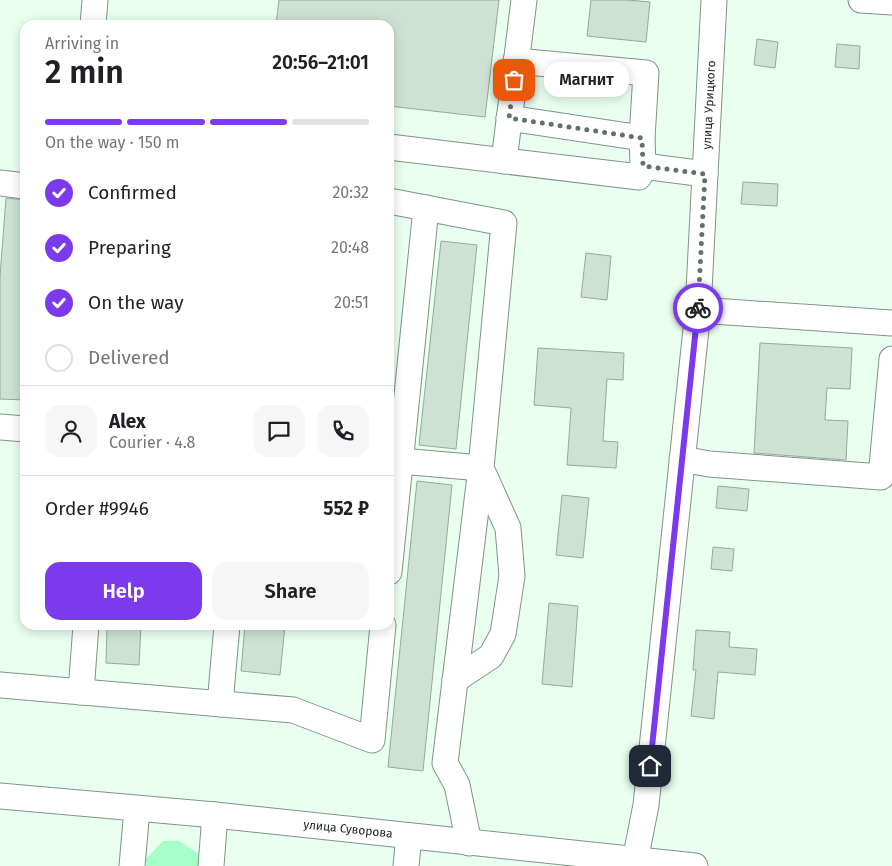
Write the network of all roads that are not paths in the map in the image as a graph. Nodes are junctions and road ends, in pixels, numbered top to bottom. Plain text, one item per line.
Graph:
1 (95, 0) edge
2 (524, 0) edge
3 (714, 0) edge
4 (862, 0) edge
5 (892, 2) edge
6 (93, 20) edge
7 (516, 60) junction
8 (509, 118) junction
9 (642, 138) junction
10 (394, 148) edge
11 (504, 160) junction
12 (643, 166) junction
13 (705, 174) junction
14 (0, 183) edge
15 (20, 185) edge
16 (394, 202) edge
17 (426, 208) junction
18 (698, 310) junction
19 (892, 323) edge
20 (892, 359) edge
21 (0, 427) edge
22 (20, 429) edge
23 (682, 459) junction
24 (394, 461) edge
25 (481, 468) junction
26 (86, 630) edge
27 (227, 630) edge
28 (383, 630) edge
29 (455, 680) junction
30 (0, 684) edge
31 (81, 692) junction
32 (220, 704) junction
33 (0, 796) edge
34 (137, 809) junction
35 (215, 815) junction
36 (409, 836) junction
37 (469, 842) junction
38 (634, 863) edge
39 (132, 866) edge
40 (211, 866) edge
41 (406, 866) edge
42 (695, 866) edge

1 - 6 street
2 - 7 street
3 - 13 street, улица Урицкого
4 - 5 street
7 - 8 street
7 - 9 street
8 - 9 street
8 - 11 street
9 - 12 street
10 - 11 street
11 - 12 street
12 - 13 street
13 - 18 street, улица Урицкого
14 - 15 street
16 - 17 street
17 - 24 street
17 - 25 street
18 - 19 street
18 - 23 street, улица Урицкого
20 - 23 street
21 - 22 street
23 - 38 street, улица Урицкого
24 - 25 street
25 - 29 street
25 - 29 street
26 - 31 street
27 - 32 street
28 - 32 street
29 - 37 street
30 - 31 street
31 - 32 street
33 - 34 street, улица Суворова
34 - 35 street, улица Суворова
34 - 39 street
35 - 36 street, улица Суворова
35 - 40 street
36 - 37 street, улица Суворова
36 - 41 street
37 - 38 street, улица Суворова
38 - 42 street, улица Суворова

